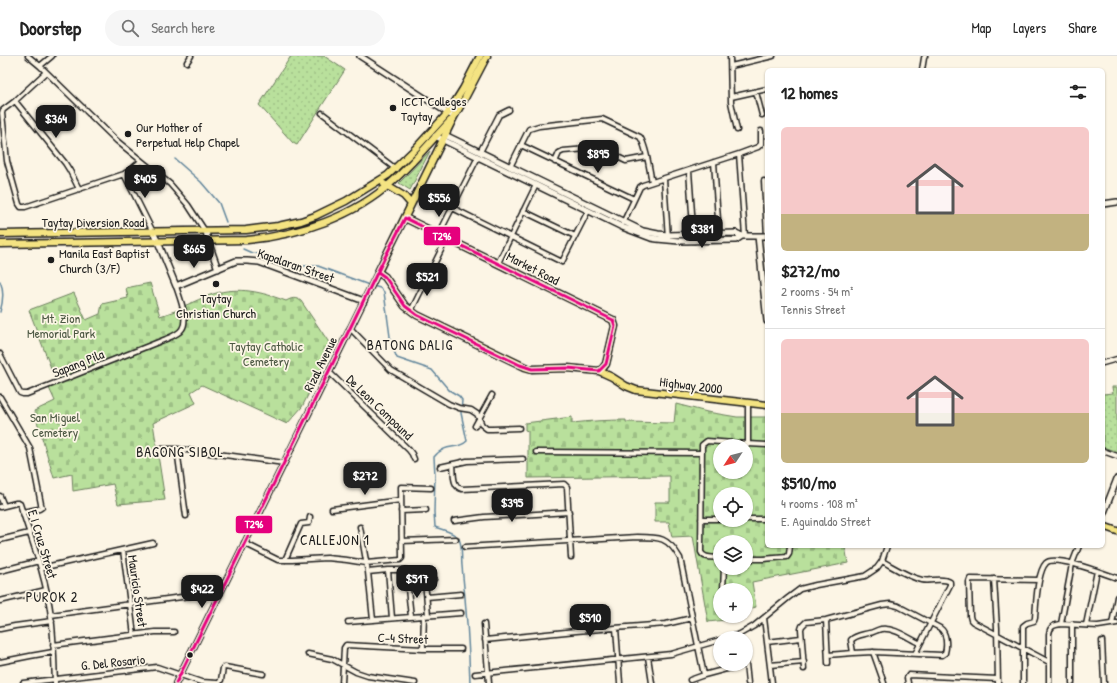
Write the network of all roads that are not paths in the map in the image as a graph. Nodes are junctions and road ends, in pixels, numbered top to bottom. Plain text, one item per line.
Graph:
1 (28, 56) edge
2 (52, 56) edge
3 (191, 56) edge
4 (360, 56) edge
5 (480, 56) edge
6 (487, 56) edge
7 (730, 56) edge
8 (773, 56) edge
9 (925, 56) edge
10 (187, 62) dead end
11 (40, 66) junction
12 (731, 66) junction
13 (922, 68) edge
14 (46, 72) junction
15 (765, 90) edge
16 (756, 92) junction
17 (731, 97) junction
18 (15, 101) junction
19 (454, 104) junction
20 (1, 109) edge
21 (509, 110) dead end
22 (322, 113) dead end
23 (448, 113) junction
24 (762, 115) dead end
25 (454, 117) junction
26 (737, 130) dead end
27 (760, 131) dead end
28 (436, 136) junction
29 (444, 138) junction
30 (521, 145) junction
31 (418, 152) junction
32 (479, 154) junction
33 (739, 154) junction
34 (647, 157) junction
35 (141, 161) junction
36 (555, 162) junction
37 (714, 162) junction
38 (510, 167) junction
39 (396, 169) junction
40 (689, 170) junction
41 (124, 174) junction
42 (664, 179) junction
43 (380, 181) junction
44 (764, 181) dead end
45 (652, 182) junction
46 (387, 186) junction
47 (536, 186) junction
48 (80, 189) junction
49 (418, 191) junction
50 (634, 199) junction
51 (765, 199) edge
52 (1117, 202) edge
53 (411, 204) junction
54 (1105, 204) edge
55 (452, 208) junction
56 (524, 211) junction
57 (588, 211) junction
58 (405, 218) junction
59 (623, 225) junction
60 (206, 231) junction
61 (153, 232) junction
62 (0, 234) edge
63 (439, 234) junction
64 (719, 234) junction
65 (694, 235) junction
66 (575, 236) junction
67 (743, 236) junction
68 (758, 236) junction
69 (765, 236) edge
70 (510, 237) junction
71 (668, 237) junction
72 (447, 238) junction
73 (719, 240) junction
74 (208, 241) junction
75 (694, 241) junction
76 (158, 242) junction
77 (0, 244) edge
78 (498, 263) junction
79 (218, 269) junction
80 (378, 272) junction
81 (176, 286) junction
82 (765, 293) edge
83 (364, 300) junction
84 (411, 311) junction
85 (350, 328) junction
86 (0, 354) edge
87 (1117, 359) edge
88 (607, 361) junction
89 (1105, 362) edge
90 (599, 371) junction
91 (329, 372) junction
92 (616, 379) junction
93 (492, 395) dead end
94 (0, 397) edge
95 (748, 403) junction
96 (765, 405) edge
97 (478, 419) junction
98 (475, 426) dead end
99 (519, 428) dead end
100 (748, 439) edge
101 (713, 441) edge
102 (753, 444) edge
103 (765, 445) edge
104 (159, 449) dead end
105 (177, 449) junction
106 (197, 451) dead end
107 (203, 452) dead end
108 (536, 452) dead end
109 (1105, 452) edge
110 (702, 453) junction
111 (1117, 456) edge
112 (524, 458) dead end
113 (414, 459) dead end
114 (284, 463) junction
115 (454, 464) junction
116 (440, 467) dead end
117 (1117, 479) edge
118 (431, 488) dead end
119 (0, 496) edge
120 (401, 500) junction
121 (2, 506) edge
122 (332, 509) dead end
123 (426, 510) dead end
124 (401, 511) junction
125 (1105, 511) edge
126 (22, 512) junction
127 (569, 512) junction
128 (186, 516) dead end
129 (310, 516) dead end
130 (701, 518) junction
131 (713, 519) edge
132 (753, 519) edge
133 (765, 519) edge
134 (454, 521) dead end
135 (1105, 527) edge
136 (360, 528) dead end
137 (1117, 531) edge
138 (29, 533) junction
139 (456, 539) dead end
140 (0, 540) edge
141 (571, 541) junction
142 (401, 542) junction
143 (153, 543) dead end
144 (244, 543) junction
145 (465, 547) dead end
146 (790, 548) edge
147 (886, 548) edge
148 (1078, 548) edge
149 (123, 550) junction
150 (571, 557) dead end
151 (713, 558) edge
152 (753, 559) edge
153 (285, 560) junction
154 (39, 561) junction
155 (882, 561) junction
156 (366, 563) junction
157 (1072, 564) junction
158 (41, 568) junction
159 (388, 570) junction
160 (0, 571) edge
161 (1097, 571) junction
162 (368, 572) junction
163 (1117, 578) edge
164 (434, 579) dead end
165 (994, 579) junction
166 (1039, 580) junction
167 (425, 581) junction
168 (408, 583) junction
169 (222, 588) junction
170 (46, 590) junction
171 (460, 594) dead end
172 (427, 597) junction
173 (1117, 597) edge
174 (0, 601) edge
175 (130, 605) junction
176 (462, 613) dead end
177 (51, 615) junction
178 (426, 615) junction
179 (411, 617) junction
180 (392, 618) junction
181 (692, 618) junction
182 (764, 618) junction
183 (575, 619) dead end
184 (373, 620) junction
185 (826, 620) junction
186 (52, 621) junction
187 (348, 622) dead end
188 (1117, 623) edge
189 (484, 624) dead end
190 (930, 624) junction
191 (1061, 624) junction
192 (1072, 624) junction
193 (1086, 624) junction
194 (1112, 624) junction
195 (616, 628) junction
196 (0, 629) edge
197 (576, 631) junction
198 (747, 631) edge
199 (174, 632) dead end
200 (997, 634) junction
201 (134, 635) junction
202 (801, 638) junction
203 (485, 640) junction
204 (1102, 641) dead end
205 (713, 642) edge
206 (767, 642) junction
207 (919, 644) junction
208 (53, 645) junction
209 (698, 647) junction
210 (1023, 648) junction
211 (423, 649) junction
212 (461, 649) dead end
213 (53, 652) junction
214 (873, 652) junction
215 (853, 653) junction
216 (308, 654) dead end
217 (915, 654) junction
218 (828, 656) junction
219 (648, 657) junction
220 (618, 659) junction
221 (0, 662) edge
222 (804, 662) junction
223 (1049, 662) junction
224 (828, 663) dead end
225 (343, 665) junction
226 (770, 665) junction
227 (804, 669) dead end
228 (719, 671) edge
229 (746, 671) edge
230 (488, 672) junction
231 (180, 674) junction
232 (263, 674) dead end
233 (475, 674) dead end
234 (704, 675) junction
235 (690, 680) dead end
236 (54, 681) edge
237 (998, 681) edge
238 (201, 682) edge
239 (23, 683) edge
240 (176, 683) edge
241 (218, 683) edge
242 (342, 683) edge
243 (415, 683) edge
244 (489, 683) edge
245 (620, 683) edge
246 (652, 683) edge
247 (748, 683) edge
248 (772, 683) edge
249 (884, 683) edge
250 (908, 683) edge
251 (1023, 683) edge
252 (1049, 683) edge
253 (1072, 683) edge
254 (1104, 683) edge

1 - 11 street
2 - 11 street
3 - 10 street
4 - 23 street
5 - 19 main road
6 - 25 main road, Rizal Avenue
7 - 12 street
8 - 12 street
9 - 13 street
11 - 14 street
12 - 17 street
14 - 18 street
14 - 35 street
15 - 16 street
16 - 17 street
16 - 24 street
17 - 26 street
18 - 20 street
18 - 48 street
19 - 23 main road, Taytay Diversion Road
19 - 25 main road
20 - 48 street
21 - 32 street
22 - 39 street
23 - 25 street
23 - 31 main road, Taytay Diversion Road
25 - 28 main road, Taytay Diversion Road
25 - 29 main road, Rizal Avenue
27 - 33 street
28 - 29 street
28 - 31 main road, Taytay Diversion Road
29 - 32 street
29 - 49 main road, Rizal Avenue
30 - 34 street
30 - 36 street
30 - 38 street
31 - 39 main road, Taytay Diversion Road
31 - 46 main road, Taytay Diversion Road
32 - 38 street
32 - 47 street
32 - 55 street
33 - 37 street
33 - 67 street
34 - 36 street
34 - 45 street
35 - 41 street
35 - 60 street
36 - 50 street
37 - 40 street
37 - 64 street
38 - 59 street
39 - 43 main road, Taytay Diversion Road
40 - 42 street
40 - 65 street
41 - 48 street
41 - 61 street
42 - 45 street
42 - 71 street
43 - 46 main road
43 - 60 main road, Taytay Diversion Road
44 - 51 street
45 - 50 street
46 - 53 main road
46 - 74 main road, Taytay Diversion Road
47 - 56 street
47 - 57 street
49 - 53 main road, Rizal Avenue
49 - 55 street
50 - 59 street
52 - 54 street
53 - 58 main road, Rizal Avenue
55 - 63 street
55 - 70 street
56 - 66 street
56 - 70 street
57 - 59 street
57 - 66 street
58 - 63 main road, Market Road
58 - 80 main road, Rizal Avenue
59 - 71 street
60 - 61 main road, Taytay Diversion Road
60 - 74 street
61 - 62 main road, Taytay Diversion Road
61 - 76 street
63 - 72 main road, Market Road
64 - 65 street
64 - 67 street
64 - 73 street
65 - 71 street
65 - 75 street
66 - 70 street
67 - 68 street
67 - 73 street
68 - 69 street
68 - 82 street
70 - 78 street
71 - 75 street
72 - 78 main road, Market Road
72 - 84 street
73 - 75 street
74 - 76 main road, Taytay Diversion Road
74 - 79 street
76 - 77 main road, Taytay Diversion Road
76 - 81 street
78 - 88 main road, Market Road
79 - 81 street, Kapalaran Street
79 - 83 street, Kapalaran Street
80 - 83 main road, Rizal Avenue
80 - 84 main road
81 - 86 street, Sapang Pila
83 - 85 main road, Rizal Avenue
84 - 90 main road
85 - 91 main road, Rizal Avenue
85 - 97 street
87 - 89 street
88 - 90 main road
88 - 92 main road
90 - 92 main road, Highway 2000
91 - 113 street, De Leon Compound
91 - 114 main road, Rizal Avenue
92 - 95 main road, Highway 2000
93 - 97 street
94 - 126 street
95 - 96 main road, Highway 2000
95 - 100 street
97 - 98 street
97 - 99 street
101 - 110 street
102 - 103 street
104 - 105 street
105 - 106 street
105 - 128 street
107 - 114 street
108 - 110 street
109 - 111 street
110 - 130 street
112 - 115 street
114 - 144 main road, Rizal Avenue
115 - 116 street
115 - 127 street
117 - 125 street
118 - 120 street
119 - 121 street
120 - 122 street
120 - 124 street
121 - 126 street, E I Cruz Street
123 - 124 street
124 - 142 street
126 - 138 street, E I Cruz Street
127 - 134 street
127 - 141 street
129 - 153 street
130 - 131 street
130 - 151 street
132 - 133 street
135 - 137 main road
136 - 156 street
138 - 140 street
138 - 154 street, E I Cruz Street
139 - 142 street
141 - 145 street
141 - 150 street
141 - 181 street
142 - 156 street
143 - 149 street
144 - 153 street
144 - 169 main road, Rizal Avenue
146 - 152 street
147 - 155 street
148 - 157 street
149 - 158 street
149 - 175 street, Mauricio Street
153 - 156 street
154 - 158 street, E I Cruz Street
154 - 160 street
155 - 182 street
155 - 190 street
156 - 162 street
157 - 161 street
157 - 166 street
157 - 191 street
158 - 170 street, E I Cruz Street
159 - 162 street
159 - 168 street
159 - 180 street
161 - 163 street
161 - 193 street
162 - 184 street
164 - 167 street
165 - 166 street
165 - 200 street
165 - 200 street
166 - 210 street
167 - 168 street
167 - 172 street
168 - 179 street
169 - 175 street
169 - 231 main road, Rizal Avenue
170 - 174 street
170 - 177 street, E I Cruz Street
171 - 172 street
172 - 178 street
173 - 194 street
175 - 177 street
175 - 201 street, Mauricio Street
176 - 178 street
177 - 186 street, E I Cruz Street
178 - 179 street
178 - 211 street
179 - 180 street
180 - 184 street
181 - 195 street
181 - 209 street
182 - 198 street
182 - 206 street
183 - 197 street
184 - 187 street
185 - 190 street
185 - 202 street
185 - 218 street
186 - 196 street
186 - 208 street, E I Cruz Street
188 - 194 street
189 - 203 street
190 - 207 street
190 - 217 street
191 - 192 street
191 - 223 street
192 - 193 street
192 - 253 street
193 - 194 street
195 - 197 street
195 - 220 street
197 - 203 street
199 - 201 street
200 - 210 street
200 - 237 street
201 - 208 street
202 - 206 street
202 - 222 street
203 - 230 street
204 - 254 street
205 - 209 street
206 - 226 street
207 - 215 street
207 - 217 street
208 - 213 street, E I Cruz Street
209 - 219 street
209 - 234 street
210 - 223 street
210 - 251 street
211 - 212 street, C-4 Street
211 - 225 street, C-4 Street
213 - 221 street
213 - 236 street, E I Cruz Street
214 - 215 street
214 - 217 street
214 - 249 street
215 - 218 street
216 - 225 street
218 - 224 street
219 - 220 street
219 - 246 street
220 - 230 street
220 - 245 street
222 - 226 street
222 - 227 street
223 - 252 street
225 - 242 street
225 - 243 street
226 - 248 street
228 - 234 street
229 - 247 street
230 - 233 street
230 - 244 street
231 - 236 street, G. Del Rosario
231 - 238 street, G. Del Rosario
231 - 240 main road, Rizal Avenue
232 - 241 street
234 - 235 street
236 - 239 street, G. Del Rosario
237 - 250 street
238 - 241 street, G. Del Rosario

